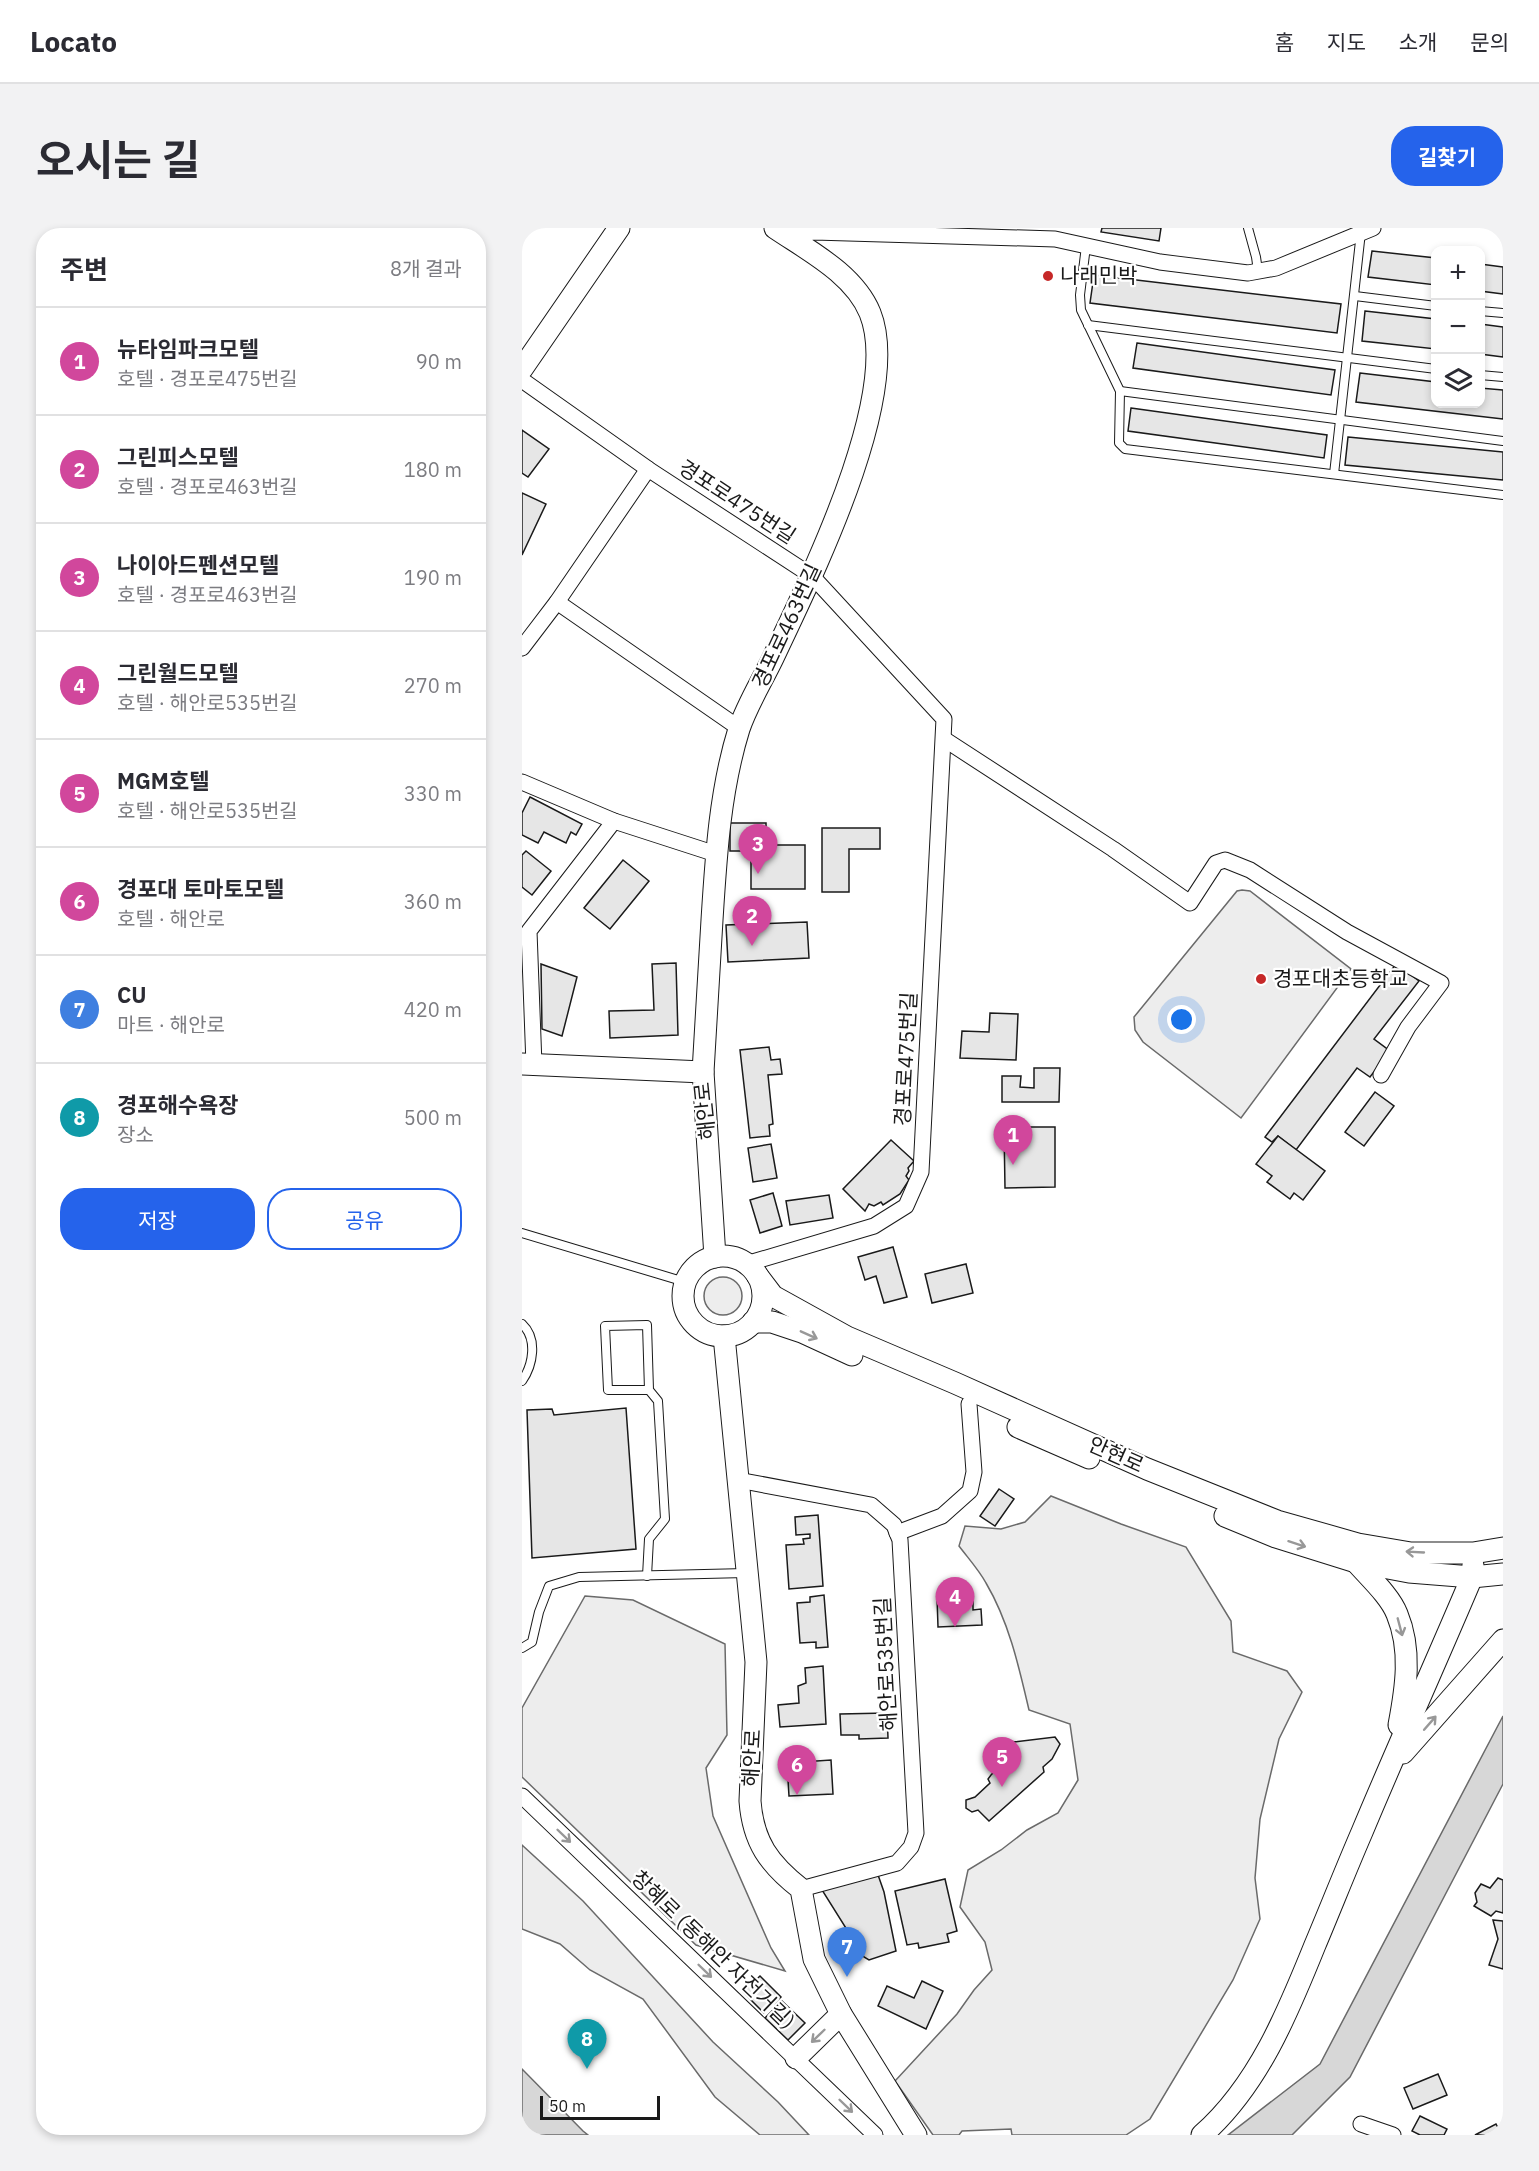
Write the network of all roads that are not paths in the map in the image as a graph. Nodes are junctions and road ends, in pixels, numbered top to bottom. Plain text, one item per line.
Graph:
1 (619, 228) edge
2 (1248, 228) edge
3 (1367, 230) edge
4 (781, 232) edge
5 (1086, 246) junction
6 (1258, 271) junction
7 (1356, 296) junction
8 (1431, 305) edge
9 (1485, 311) edge
10 (1503, 313) edge
11 (1088, 325) junction
12 (1348, 358) junction
13 (1431, 368) edge
14 (522, 369) edge
15 (1485, 375) edge
16 (1503, 377) edge
17 (522, 380) edge
18 (1120, 391) junction
19 (1342, 420) junction
20 (1503, 441) edge
21 (648, 469) junction
22 (1334, 474) junction
23 (1503, 495) edge
24 (812, 576) junction
25 (557, 602) junction
26 (522, 648) edge
27 (739, 728) junction
28 (944, 739) junction
29 (522, 782) edge
30 (614, 821) junction
31 (716, 854) junction
32 (526, 929) edge
33 (528, 1064) edge
34 (703, 1072) junction
35 (1381, 1075) dead end
36 (522, 1233) edge
37 (715, 1257) junction
38 (751, 1270) junction
39 (685, 1282) junction
40 (753, 1322) junction
41 (522, 1324) edge
42 (724, 1336) junction
43 (526, 1369) edge
44 (522, 1381) edge
45 (649, 1390) junction
46 (969, 1404) junction
47 (738, 1480) junction
48 (897, 1533) junction
49 (1503, 1548) edge
50 (1473, 1553) junction
51 (1356, 1562) junction
52 (746, 1573) junction
53 (647, 1576) junction
54 (1491, 1578) edge
55 (1503, 1640) edge
56 (522, 1648) edge
57 (1391, 1767) junction
58 (522, 1796) edge
59 (801, 1889) junction
60 (841, 2014) junction
61 (796, 2058) junction
62 (1361, 2124) dead end
63 (875, 2135) edge
64 (916, 2135) edge
65 (1202, 2135) edge
66 (1393, 2135) edge

1 - 14 street
2 - 6 lane
3 - 6 street
3 - 7 lane
4 - 5 street
4 - 24 street, 경포로463번길
5 - 6 street
5 - 11 lane
7 - 8 lane
7 - 12 lane
9 - 10 lane
11 - 12 lane
11 - 18 lane
12 - 13 lane
12 - 19 lane
15 - 16 lane
17 - 21 street, 경포로475번길
18 - 19 lane
18 - 22 lane
19 - 20 lane
19 - 22 lane
21 - 24 street, 경포로475번길
21 - 25 street
22 - 23 lane
24 - 27 street, 경포로463번길
24 - 28 street, 경포로475번길
25 - 26 street
25 - 27 street
27 - 31 street, 경포로463번길
28 - 35 street
28 - 38 street, 경포로475번길
29 - 30 street
30 - 31 street
30 - 32 street
31 - 34 street, 경포로463번길
32 - 33 street
33 - 34 street, 해안로
34 - 37 street, 해안로
36 - 39 lane
37 - 38 street
37 - 39 street
38 - 40 street
50 -> 38 street, 안현로
39 - 42 street
40 - 42 street
40 -> 46 street, 안현로
41 - 43 lane
42 - 47 street, 해안로
43 - 44 lane
45 - 45 lane
45 - 53 lane
46 - 48 street
46 -> 51 street, 안현로
47 - 48 street
47 - 52 street, 해안로
48 - 59 street, 해안로535번길
49 - 50 street, 안현로
50 - 54 street
51 - 54 street, 안현로
51 -> 57 street
52 - 53 lane
52 - 59 street, 해안로
53 - 56 lane
54 - 57 street
57 -> 55 street
57 - 65 street
58 -> 61 street, 창혜로 (동해안 자전거길)
59 - 60 street
60 -> 61 street
60 - 64 street
61 -> 63 street, 창혜로 (동해안 자전거길)
62 - 66 street

